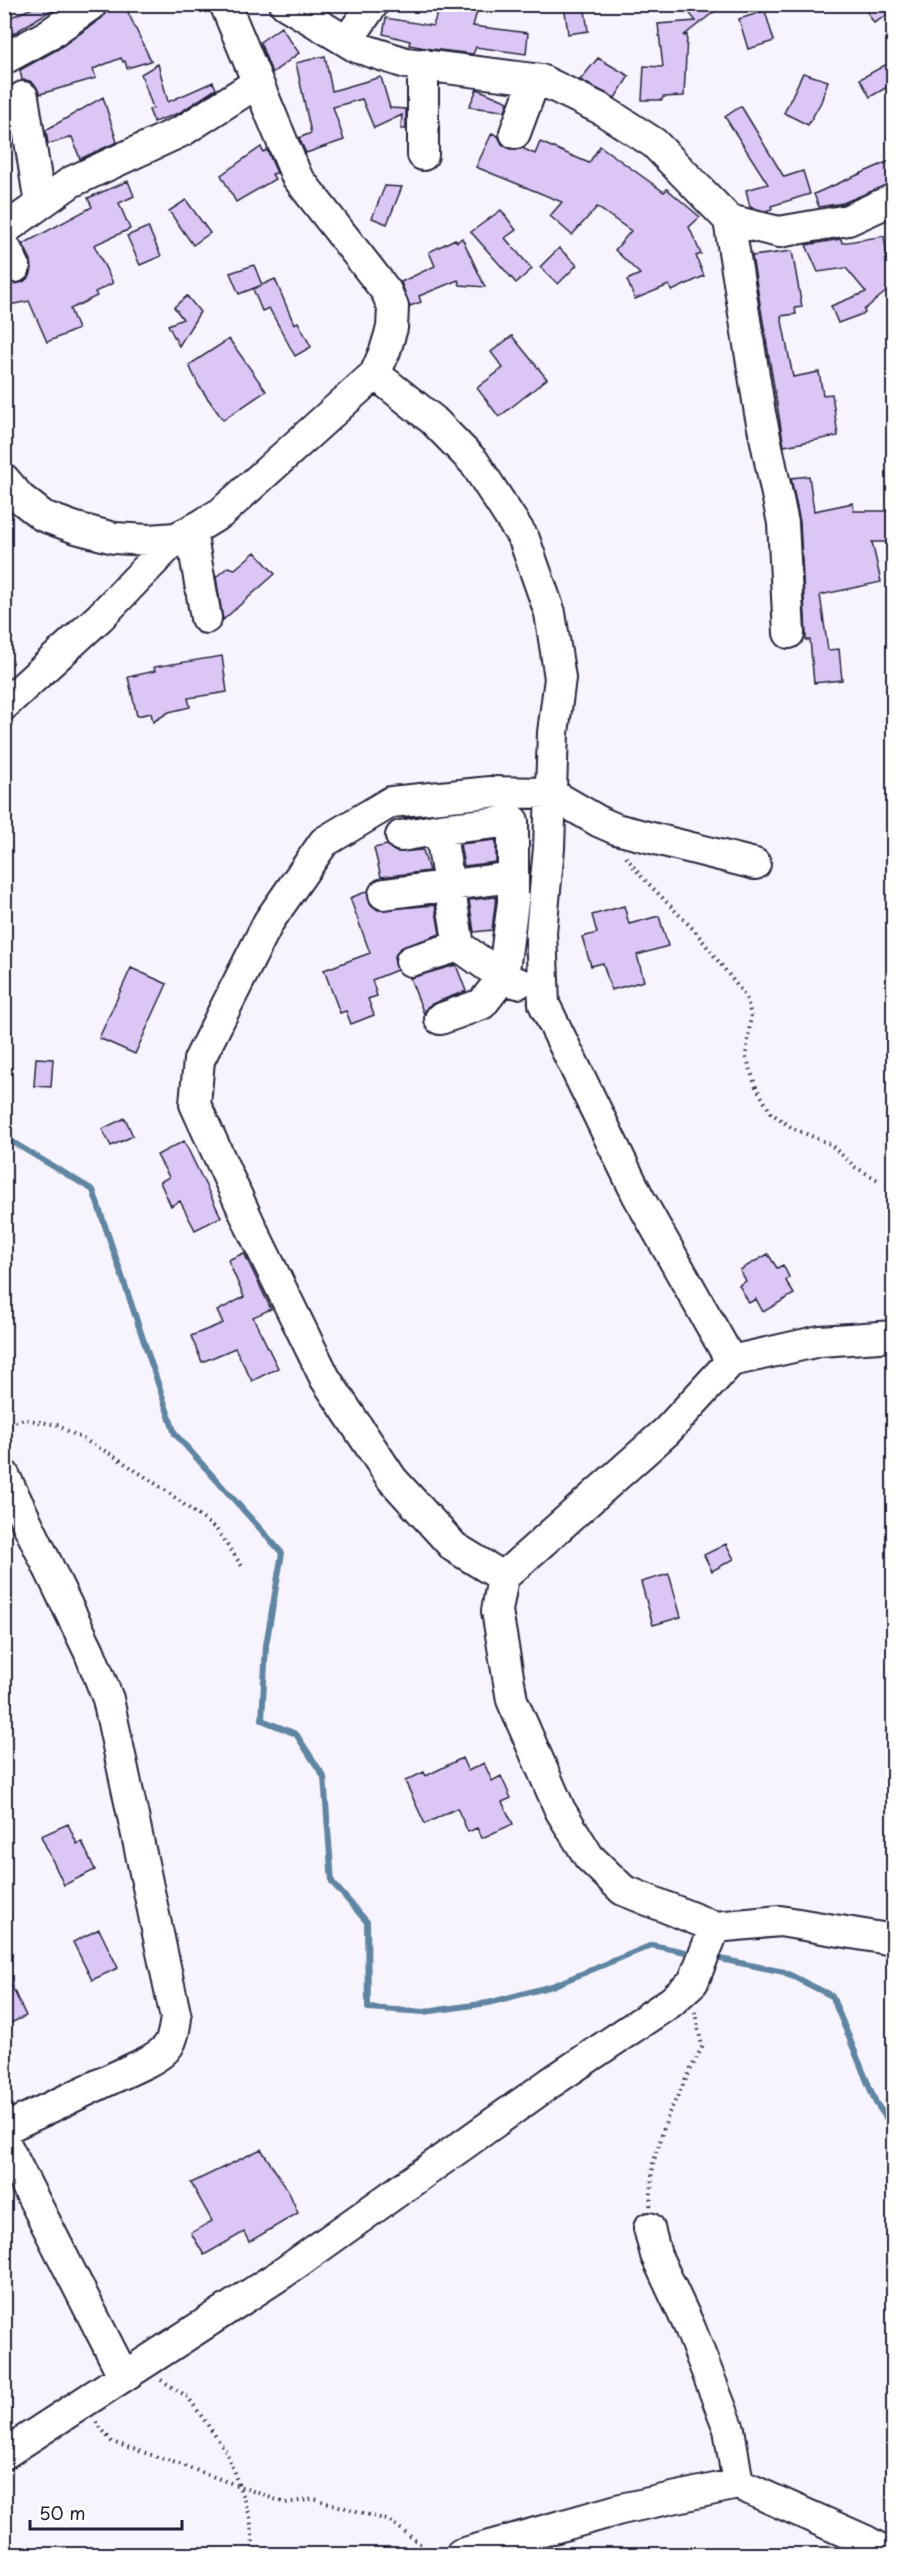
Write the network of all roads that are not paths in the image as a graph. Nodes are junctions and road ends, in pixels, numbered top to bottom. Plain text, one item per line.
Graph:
1 (92, 4) edge
2 (225, 4) edge
3 (373, 4) edge
4 (301, 8) edge
5 (347, 41) junction
6 (4, 59) edge
7 (423, 64) junction
8 (535, 79) junction
9 (257, 83) junction
10 (22, 97) dead end
11 (515, 133) dead end
12 (423, 155) dead end
13 (894, 199) edge
14 (40, 204) junction
15 (729, 220) junction
16 (4, 230) edge
17 (375, 374) junction
18 (4, 479) edge
19 (174, 542) junction
20 (789, 633) dead end
21 (4, 705) edge
22 (550, 792) junction
23 (441, 829) junction
24 (401, 836) dead end
25 (755, 864) dead end
26 (513, 877) junction
27 (449, 886) junction
28 (384, 894) dead end
29 (459, 946) junction
30 (411, 961) dead end
31 (503, 977) junction
32 (543, 989) junction
33 (440, 1020) dead end
34 (894, 1336) edge
35 (731, 1361) junction
36 (4, 1475) edge
37 (503, 1577) junction
38 (715, 1927) junction
39 (894, 1940) edge
40 (4, 2129) edge
41 (4, 2141) edge
42 (649, 2228) road end
43 (130, 2370) junction
44 (4, 2454) edge
45 (738, 2484) junction
46 (461, 2554) edge
47 (890, 2554) edge

1 - 6 street
2 - 9 street
3 - 5 street
4 - 5 street
5 - 7 street
7 - 8 street
7 - 12 street
8 - 11 street
8 - 15 street
9 - 14 street
9 - 17 street
10 - 14 street
13 - 15 street
14 - 16 street
15 - 20 street
17 - 19 street
17 - 22 street
18 - 19 street
19 - 19 street
19 - 21 street
22 - 25 street
22 - 32 street
22 - 37 street
23 - 24 street
23 - 26 street
23 - 27 street
26 - 27 street
26 - 31 street
27 - 28 street
27 - 29 street
29 - 30 street
29 - 31 street
31 - 32 street
31 - 33 street
32 - 35 street
34 - 35 street
35 - 37 street
36 - 40 street
37 - 38 street
38 - 39 street
38 - 43 street
41 - 43 street
42 - 45 street
43 - 44 street
45 - 46 street
45 - 47 street

